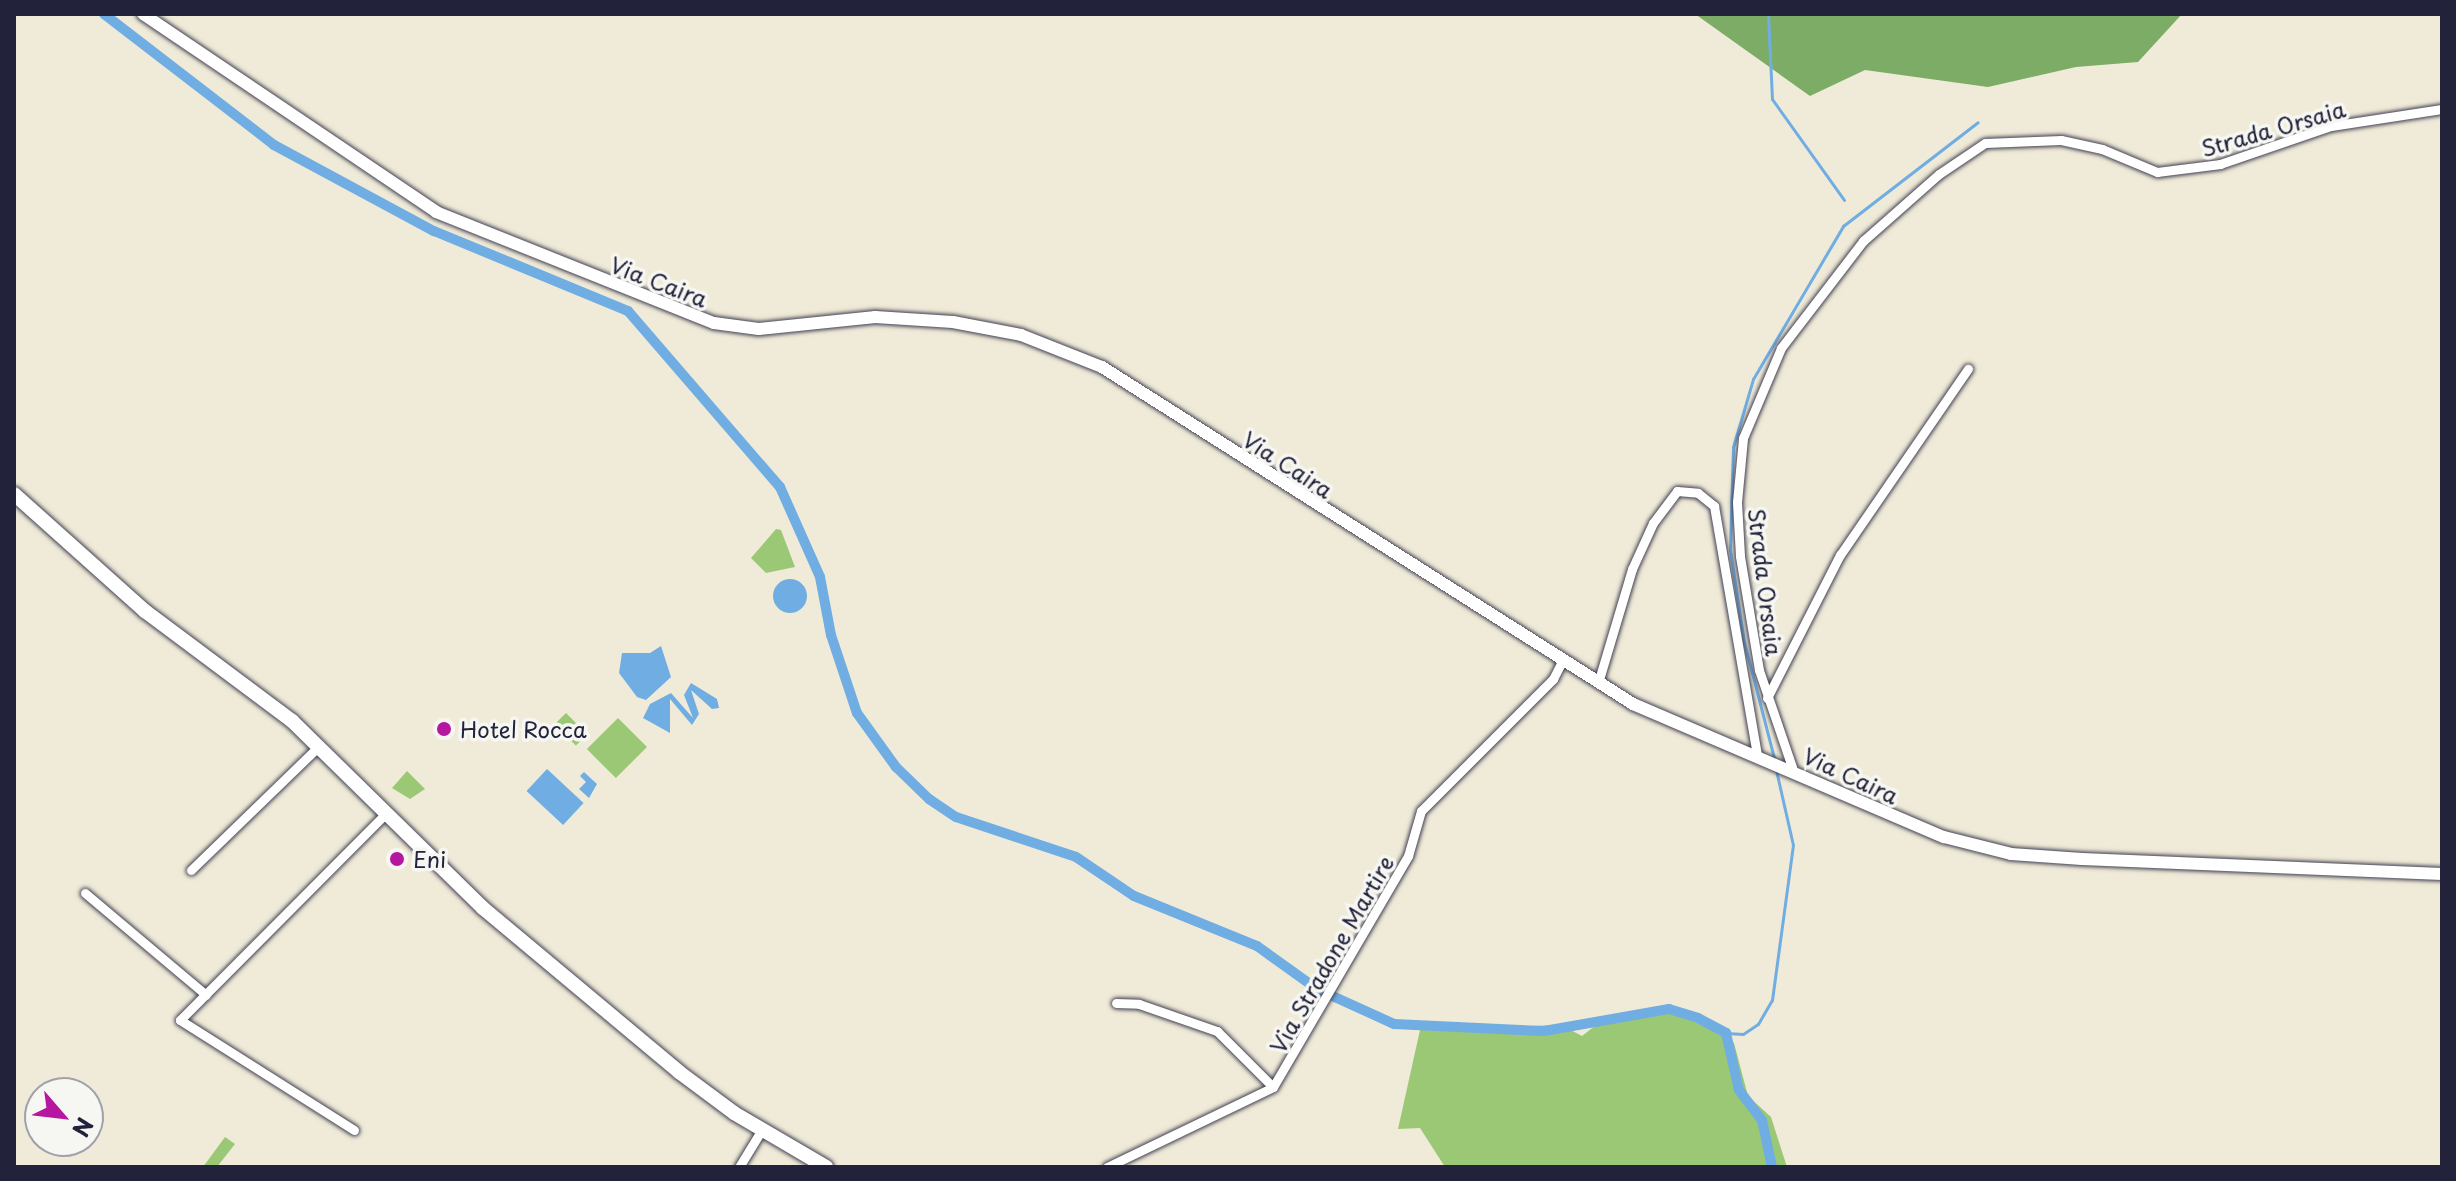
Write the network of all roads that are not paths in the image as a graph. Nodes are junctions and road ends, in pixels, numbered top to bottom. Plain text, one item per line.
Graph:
1 (143, 14) edge
2 (2442, 109) edge
3 (1968, 369) dead end
4 (15, 499) edge
5 (1562, 661) junction
6 (1598, 683) junction
7 (1767, 698) junction
8 (319, 746) junction
9 (1757, 756) junction
10 (1793, 770) junction
11 (386, 813) junction
12 (191, 870) dead end
13 (2442, 874) edge
14 (85, 893) dead end
15 (206, 995) junction
16 (1116, 1003) dead end
17 (1273, 1087) junction
18 (354, 1130) dead end
19 (761, 1131) junction
20 (739, 1167) edge
21 (826, 1167) edge
22 (1107, 1167) edge

1 - 5 street, Via Caira
2 - 7 street, Strada Orsaia
3 - 7 street
4 - 8 main road
5 - 6 street, Via Caira
5 - 17 street, Via Stradone Martire
6 - 9 street, Via Caira
6 - 9 street
7 - 10 street, Strada Orsaia
8 - 11 main road
8 - 12 street
9 - 10 street, Via Caira
10 - 13 street, Via Caira
11 - 15 street
11 - 19 main road
14 - 15 street
15 - 18 street
16 - 17 street
17 - 22 street, Via Stradone Martire
19 - 20 street
19 - 21 main road

